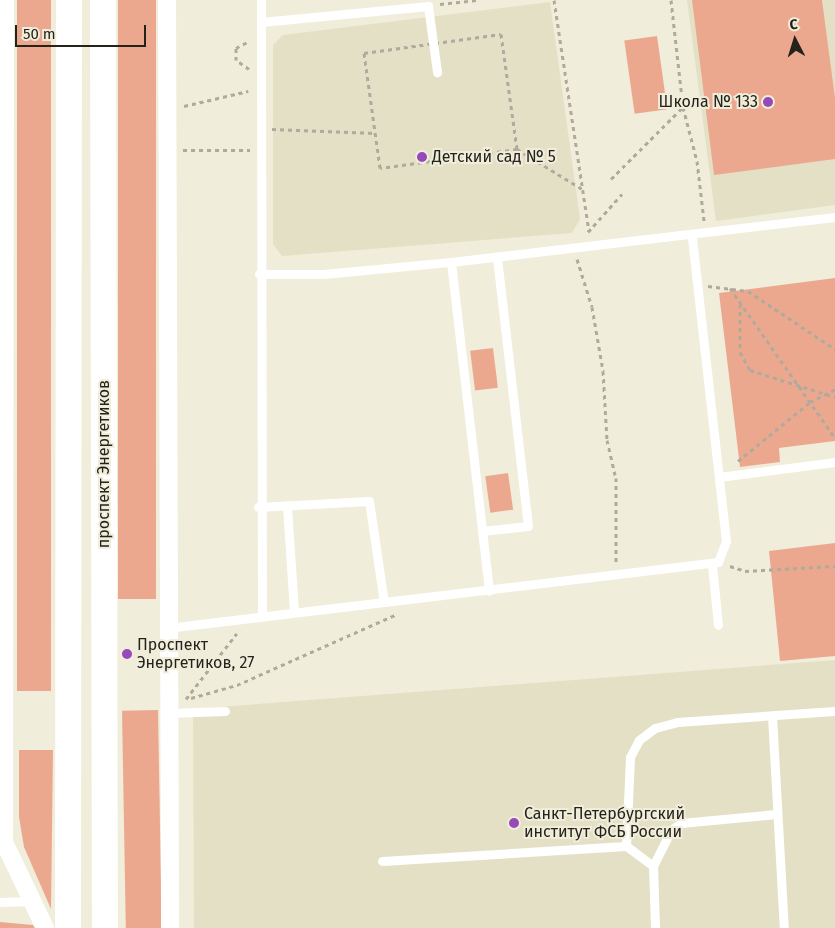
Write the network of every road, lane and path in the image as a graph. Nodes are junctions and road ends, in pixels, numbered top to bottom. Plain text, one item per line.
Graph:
1 (6, 0) edge
2 (69, 0) edge
3 (103, 0) edge
4 (167, 0) edge
5 (261, 0) edge
6 (477, 0) edge
7 (554, 0) edge
8 (671, 0) edge
9 (428, 6) junction
10 (261, 22) junction
11 (261, 35) junction
12 (433, 44) junction
13 (437, 72) dead end
14 (260, 77) junction
15 (260, 89) junction
16 (183, 107) dead end
17 (683, 107) junction
18 (259, 128) junction
19 (375, 133) junction
20 (517, 149) junction
21 (183, 150) dead end
22 (258, 150) junction
23 (611, 179) dead end
24 (583, 189) junction
25 (622, 194) dead end
26 (835, 217) edge
27 (589, 232) junction
28 (706, 235) junction
29 (692, 237) junction
30 (572, 250) junction
31 (497, 257) junction
32 (451, 262) junction
33 (259, 274) junction
34 (698, 285) junction
35 (730, 288) junction
36 (740, 303) junction
37 (835, 349) edge
38 (4, 374) edge
39 (797, 384) junction
40 (835, 389) edge
41 (827, 393) junction
42 (835, 398) edge
43 (810, 402) junction
44 (835, 438) edge
45 (835, 462) edge
46 (719, 477) junction
47 (287, 506) junction
48 (258, 507) junction
49 (482, 531) junction
50 (715, 563) junction
51 (835, 566) edge
52 (616, 576) junction
53 (489, 591) junction
54 (416, 599) junction
55 (384, 602) junction
56 (294, 612) junction
57 (262, 616) junction
58 (250, 617) junction
59 (718, 625) dead end
60 (167, 628) junction
61 (4, 655) edge
62 (835, 710) edge
63 (225, 711) dead end
64 (168, 713) junction
65 (772, 716) junction
66 (777, 814) junction
67 (626, 846) junction
68 (382, 861) dead end
69 (653, 866) junction
70 (31, 901) junction
71 (0, 902) edge
72 (45, 928) edge
73 (68, 928) edge
74 (105, 928) edge
75 (170, 928) edge
76 (655, 928) edge
77 (784, 928) edge

1 - 38 street
2 - 73 main road
3 - 74 main road, проспект Энергетиков
4 - 60 street
5 - 10 lane
6 - 9 path
7 - 24 path
8 - 17 path
9 - 10 lane
9 - 12 lane
10 - 11 lane
11 - 14 lane
11 - 14 path
12 - 13 lane
12 - 19 path
12 - 20 path
14 - 15 lane
15 - 16 path
15 - 18 lane
17 - 23 path
17 - 28 path
18 - 19 path
18 - 22 lane
19 - 20 path
20 - 24 path
21 - 22 path
22 - 33 lane
24 - 27 path
25 - 27 path
26 - 28 lane
27 - 30 path
28 - 29 lane
29 - 30 lane
29 - 34 lane
30 - 31 lane
30 - 52 path
31 - 32 lane
31 - 49 lane
32 - 33 lane
32 - 49 lane
33 - 48 lane
34 - 35 path
34 - 46 lane
35 - 36 path
35 - 37 path
36 - 39 path
36 - 39 path
38 - 61 street
39 - 41 path
39 - 43 path
40 - 41 path
41 - 42 path
41 - 43 path
43 - 44 path
43 - 46 path
45 - 46 lane
46 - 50 lane
47 - 48 lane
47 - 55 lane
47 - 56 lane
48 - 57 lane
49 - 53 lane
50 - 51 path
50 - 52 lane
50 - 59 lane
52 - 53 lane
53 - 54 lane
54 - 55 lane
54 - 58 path
55 - 56 lane
56 - 57 lane
57 - 58 lane
58 - 60 lane
60 - 64 street
61 - 70 street
62 - 65 lane
63 - 64 lane
64 - 75 street
65 - 66 lane
65 - 67 lane
66 - 69 lane
66 - 77 lane
67 - 68 lane
67 - 69 lane
69 - 76 lane
70 - 71 lane
70 - 72 street

